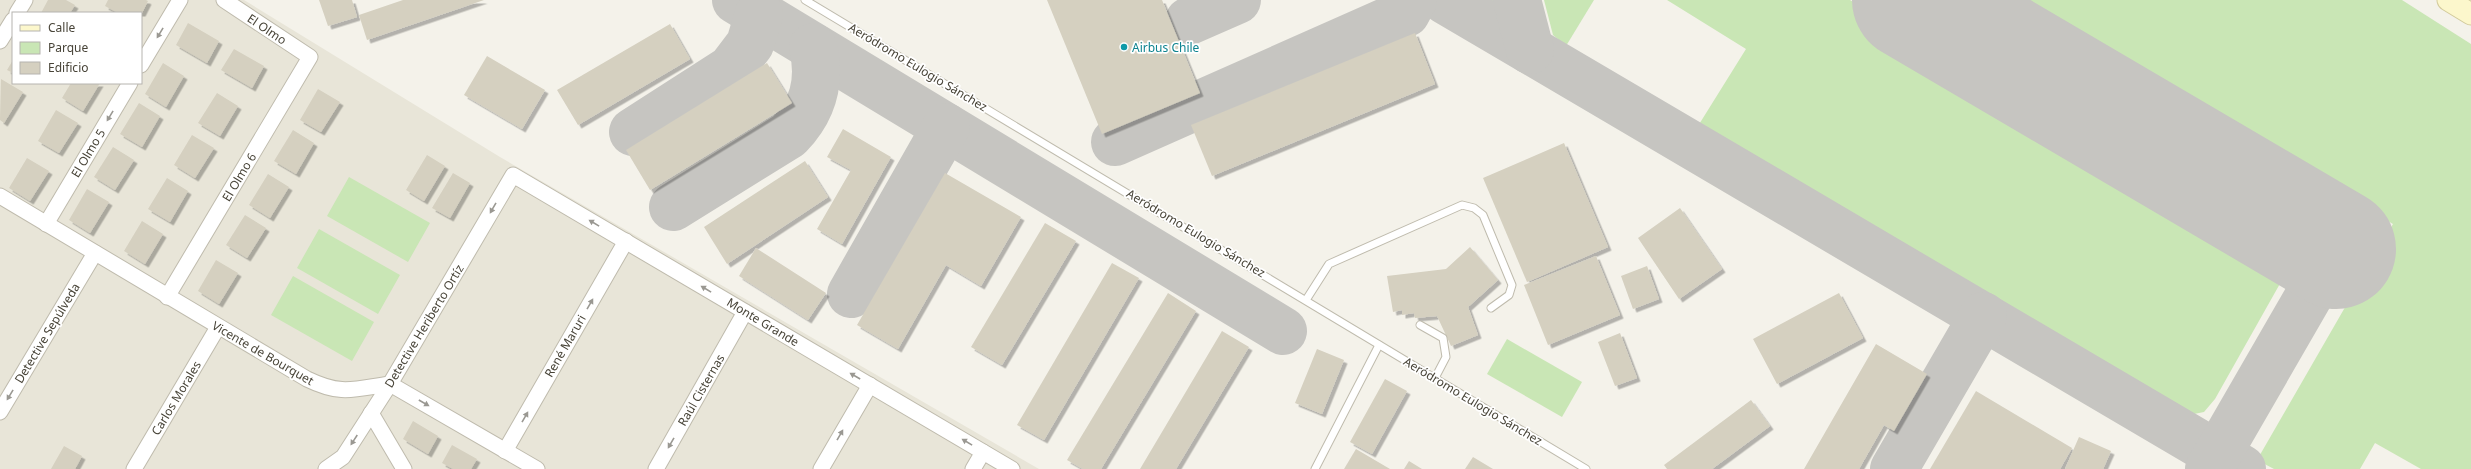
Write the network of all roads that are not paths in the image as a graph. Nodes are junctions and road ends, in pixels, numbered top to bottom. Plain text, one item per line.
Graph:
1 (25, 0) edge
2 (180, 0) edge
3 (224, 0) edge
4 (805, 0) edge
5 (2448, 0) edge
6 (18, 12) edge
7 (2471, 14) edge
8 (12, 22) edge
9 (0, 42) edge
10 (310, 57) joint
11 (142, 63) edge
12 (129, 84) edge
13 (513, 175) joint
14 (0, 196) edge
15 (46, 224) junction
16 (626, 241) junction
17 (95, 253) junction
18 (167, 296) junction
19 (1306, 300) junction
20 (1491, 308) dead end
21 (745, 312) junction
22 (1420, 325) dead end
23 (218, 327) junction
24 (1379, 345) junction
25 (1435, 378) junction
26 (390, 384) junction
27 (870, 385) junction
28 (0, 412) edge
29 (371, 413) junction
30 (505, 451) junction
31 (983, 452) junction
32 (134, 469) edge
33 (326, 469) edge
34 (404, 469) edge
35 (537, 469) edge
36 (656, 469) edge
37 (821, 469) edge
38 (973, 469) edge
39 (1012, 469) edge
40 (1315, 469) edge
41 (1586, 469) edge

1 - 6 street
2 -> 11 street
3 - 10 street, El Olmo
4 - 19 lane, Aeródromo Eulogio Sánchez
5 - 7 main road
8 - 9 street
10 - 18 street, El Olmo 6
12 -> 15 street, El Olmo 5
16 -> 13 street, Monte Grande
13 -> 26 street, Detective Heriberto Ortíz
14 - 15 street, Vicente de Bourquet
15 - 17 street, Vicente de Bourquet
21 -> 16 street, Monte Grande
30 -> 16 street, René Maruri
17 - 18 street, Vicente de Bourquet
17 -> 28 street, Detective Sepúlveda
18 - 23 street, Vicente de Bourquet
19 - 20 lane
19 - 24 lane, Aeródromo Eulogio Sánchez
27 -> 21 street, Monte Grande
21 -> 36 street, Raúl Cisternas
22 - 25 lane
23 - 26 street, Vicente de Bourquet
23 - 32 street, Carlos Morales
24 - 25 lane, Aeródromo Eulogio Sánchez
24 - 40 lane
25 - 41 lane, Aeródromo Eulogio Sánchez
26 - 29 street, Detective Heriberto Ortíz
26 -> 30 street
31 -> 27 street, Monte Grande
37 -> 27 street
29 -> 33 street, Detective Heriberto Ortíz
29 - 34 street
30 - 35 street
31 - 38 street
31 - 39 street, Monte Grande

